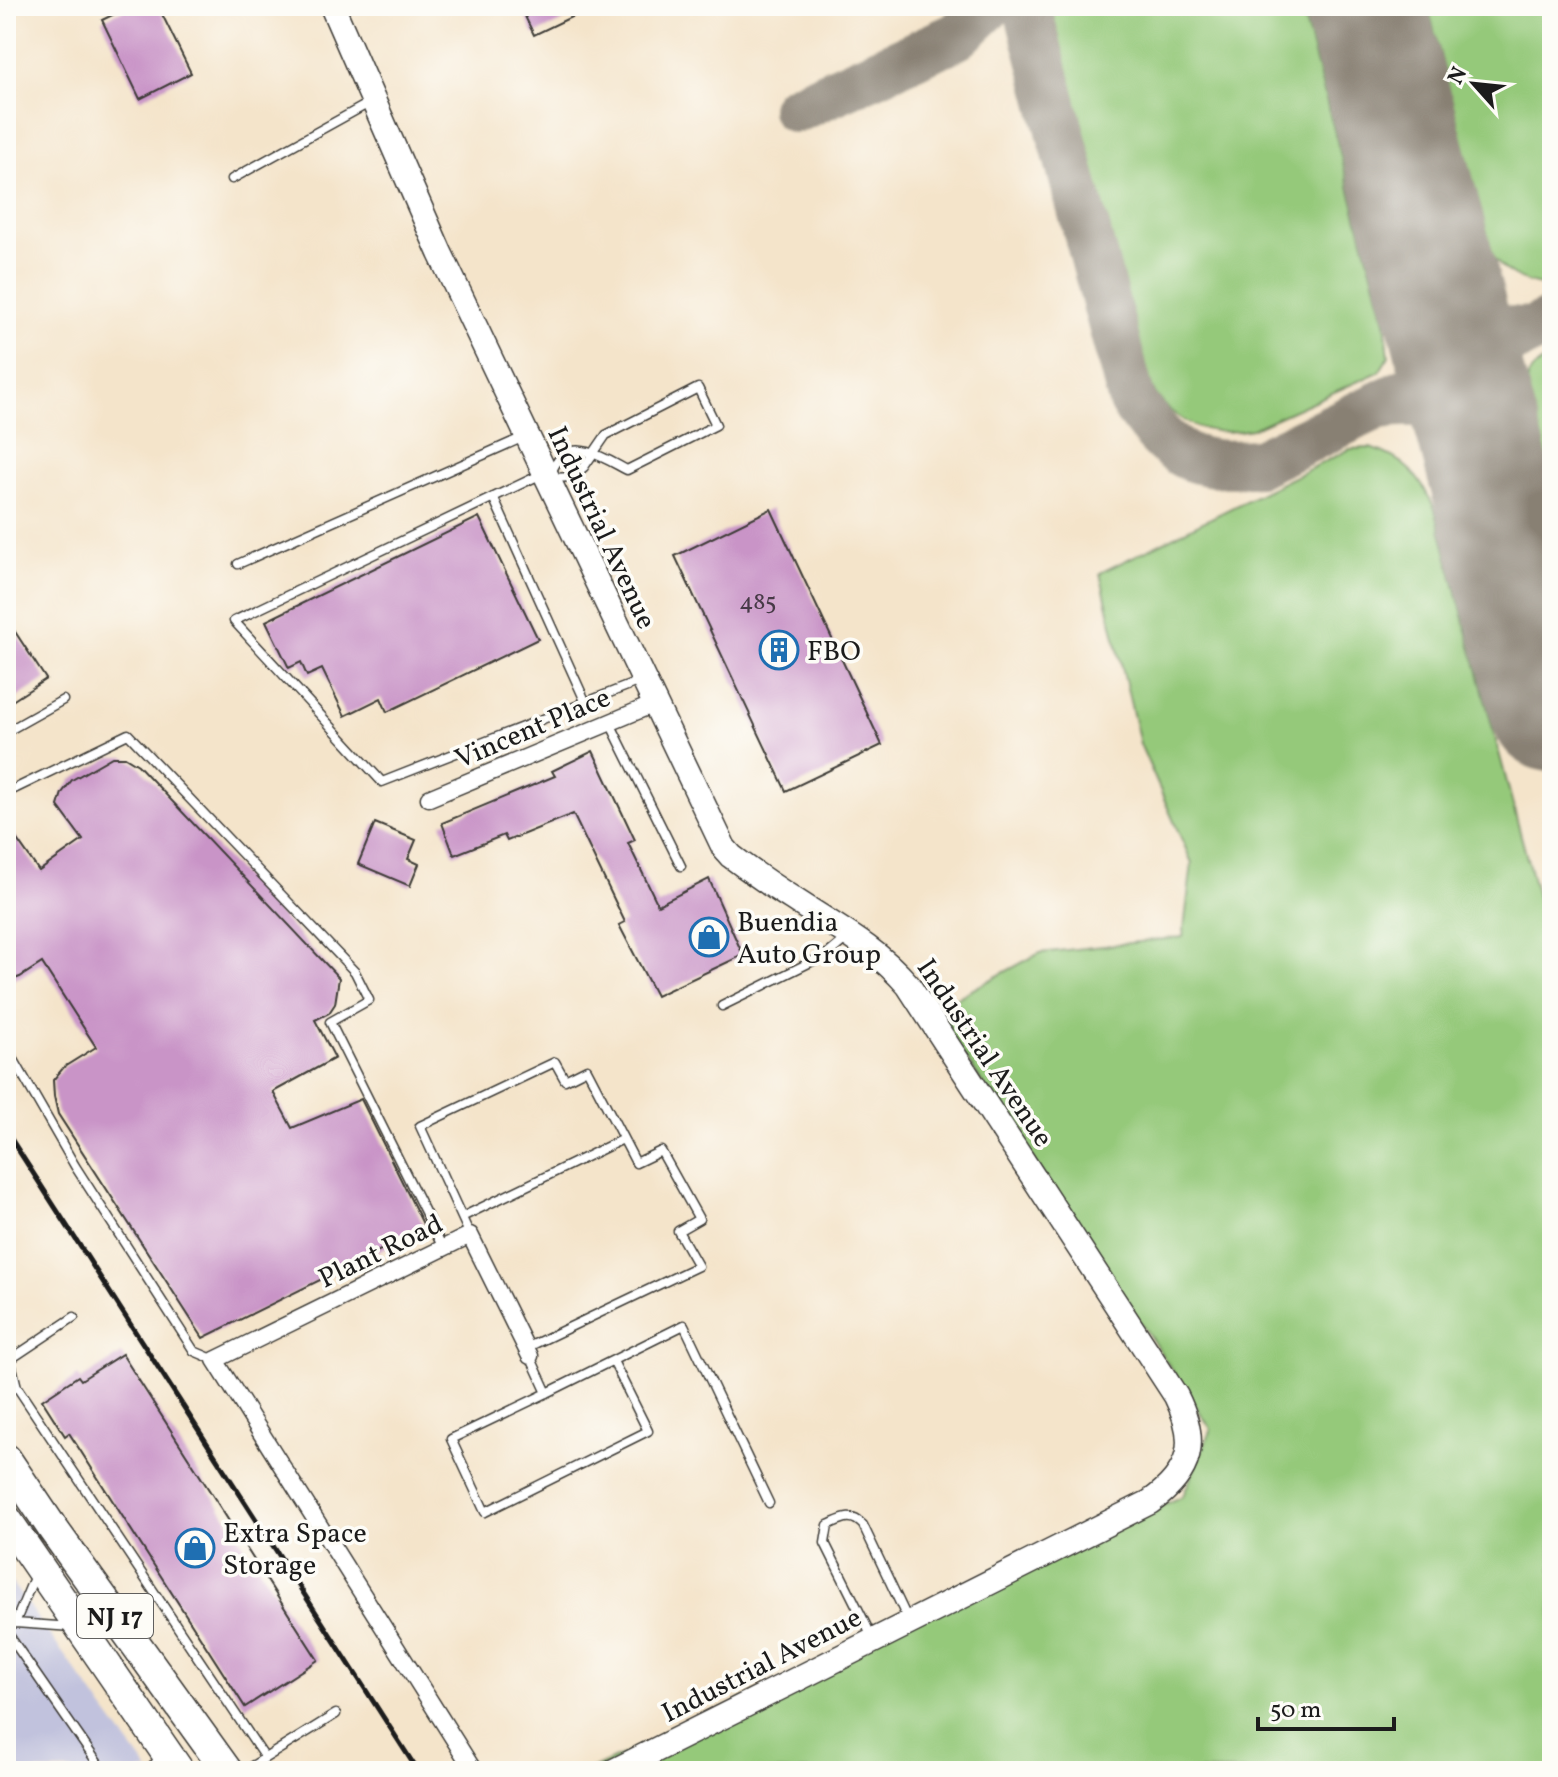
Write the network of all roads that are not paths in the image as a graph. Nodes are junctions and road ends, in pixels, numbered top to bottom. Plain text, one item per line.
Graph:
1 (332, 6) edge
2 (373, 101) junction
3 (232, 179) dead end
4 (527, 435) junction
5 (592, 453) junction
6 (546, 476) junction
7 (493, 497) junction
8 (238, 564) dead end
9 (643, 680) junction
10 (63, 700) dead end
11 (586, 703) junction
12 (654, 704) junction
13 (610, 723) junction
14 (6, 732) edge
15 (6, 793) edge
16 (429, 798) dead end
17 (681, 866) dead end
18 (851, 935) junction
19 (722, 1006) dead end
20 (6, 1046) edge
21 (623, 1139) junction
22 (462, 1217) junction
23 (470, 1235) junction
24 (443, 1248) junction
25 (74, 1317) dead end
26 (528, 1352) junction
27 (7, 1360) edge
28 (215, 1360) junction
29 (613, 1361) junction
30 (547, 1393) junction
31 (6, 1459) edge
32 (769, 1503) dead end
33 (6, 1519) edge
34 (38, 1566) junction
35 (910, 1622) junction
36 (9, 1627) edge
37 (80, 1628) junction
38 (874, 1641) junction
39 (336, 1714) dead end
40 (265, 1758) junction
41 (164, 1764) edge
42 (103, 1771) edge
43 (227, 1771) edge
44 (244, 1771) edge
45 (474, 1771) edge
46 (614, 1771) edge

1 - 2 street, Industrial Avenue
2 - 3 lane
2 - 4 street, Industrial Avenue
4 - 6 street, Industrial Avenue
4 - 8 lane
5 - 5 lane
5 - 6 lane
5 - 6 lane
6 - 7 lane
6 - 9 street, Industrial Avenue
7 - 11 lane
7 - 11 lane
9 - 11 lane
9 - 12 street, Industrial Avenue
10 - 14 lane
12 - 13 street, Vincent Place
12 - 18 street, Industrial Avenue
13 - 16 street, Vincent Place
13 - 17 lane
15 - 24 lane
18 - 19 lane
18 - 35 street, Industrial Avenue
20 - 28 lane
21 - 22 lane
21 - 22 lane
21 - 26 lane
22 - 23 lane
23 - 24 street, Plant Road
23 - 26 street, Plant Road
24 - 28 street, Plant Road
25 - 27 lane
26 - 30 lane
27 - 40 lane
28 - 45 street
29 - 30 lane
29 - 30 lane
29 - 32 lane
31 - 43 highway, NJ 17
33 - 34 highway, NJ 17
34 - 36 lane
34 - 37 highway, NJ 17
35 - 38 street, Industrial Avenue
35 - 38 lane
36 - 37 lane
36 - 42 lane
37 - 41 highway, NJ 17
38 - 46 street, Industrial Avenue
39 - 40 lane
40 - 44 lane

